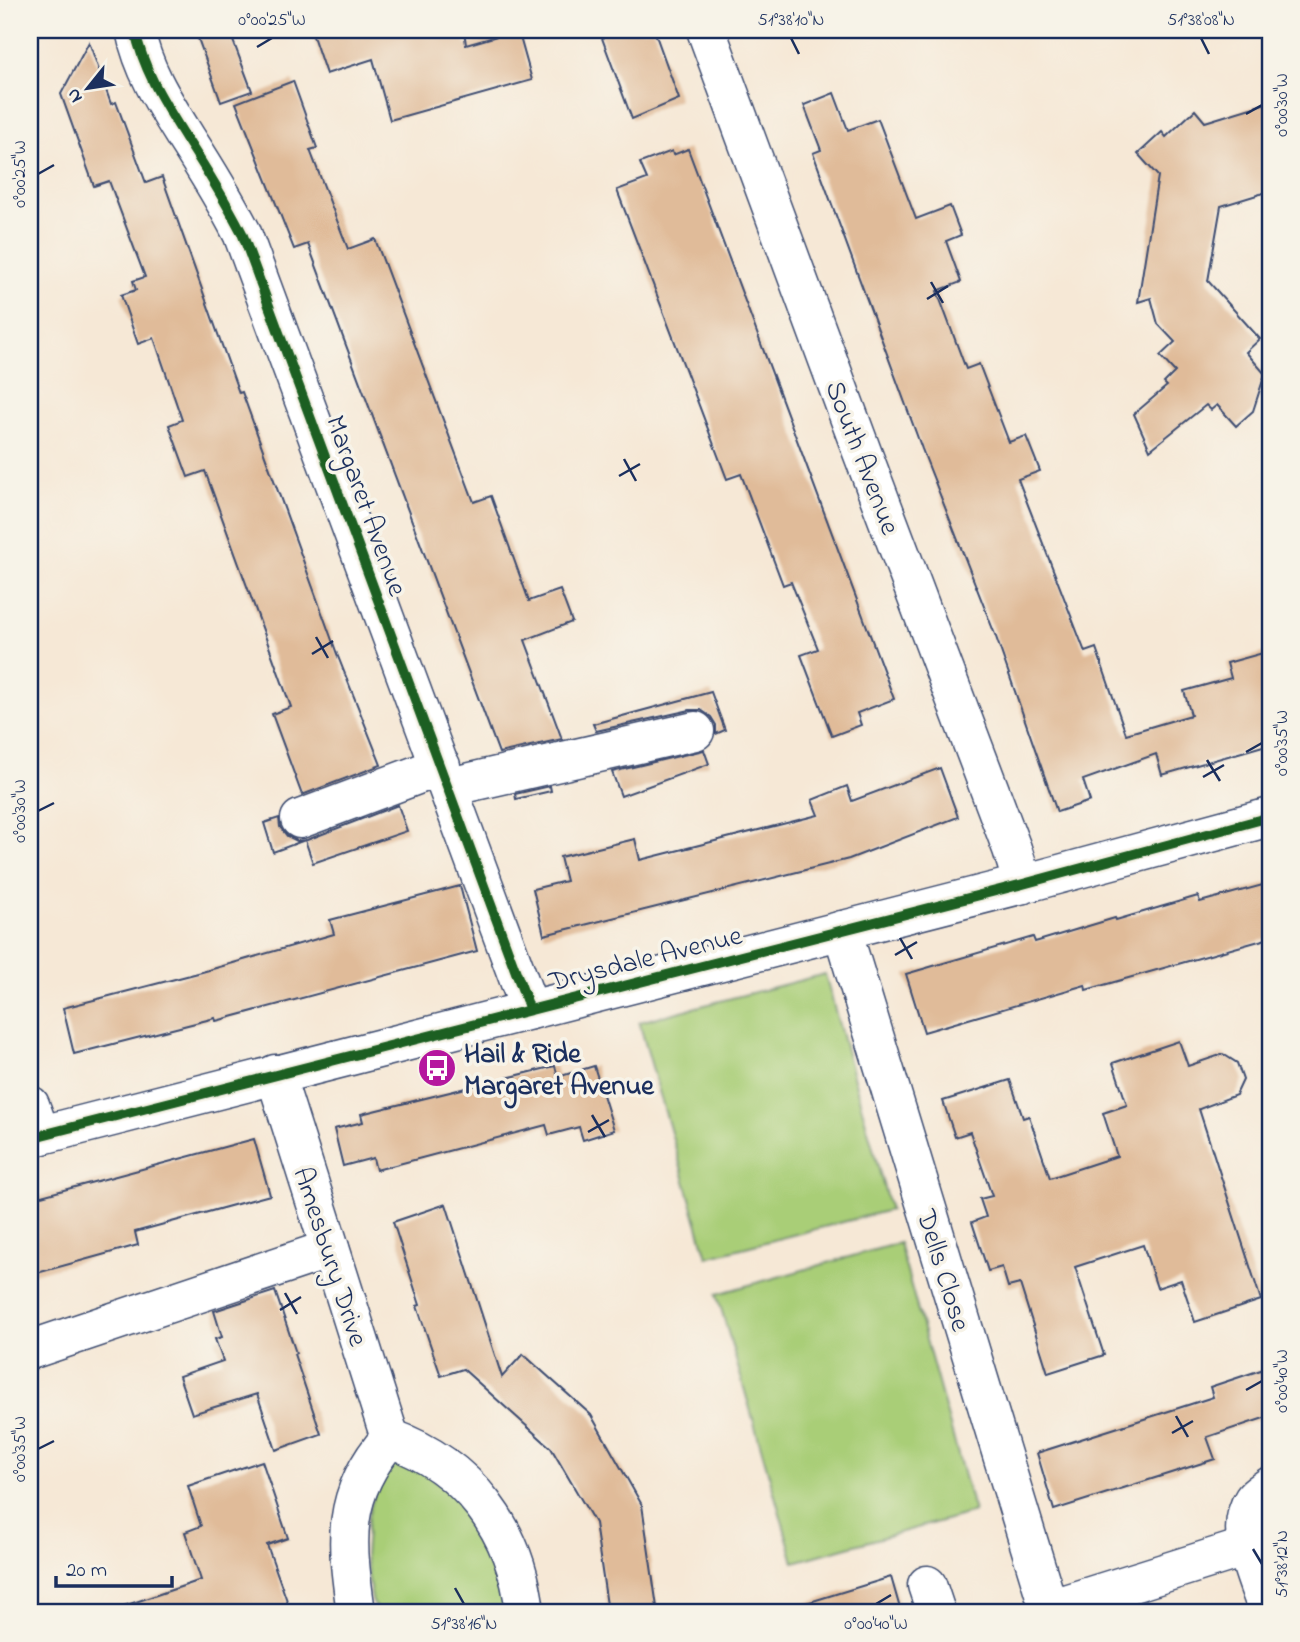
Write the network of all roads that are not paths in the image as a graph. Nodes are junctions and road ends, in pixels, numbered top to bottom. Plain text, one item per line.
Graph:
1 (135, 30) edge
2 (706, 30) edge
3 (695, 731) dead end
4 (445, 776) junction
5 (1270, 817) edge
6 (300, 819) dead end
7 (1023, 884) junction
8 (842, 930) junction
9 (530, 1010) junction
10 (275, 1074) junction
11 (34, 1126) edge
12 (330, 1249) junction
13 (30, 1350) edge
14 (390, 1438) junction
15 (1270, 1486) edge
16 (1247, 1547) junction
17 (1266, 1606) dead end
18 (1043, 1611) edge
19 (356, 1612) edge
20 (525, 1612) edge

1 - 4 street, Margaret Avenue
2 - 7 street, South Avenue
3 - 4 street
4 - 6 street
4 - 9 street, Margaret Avenue
5 - 7 street, Drysdale Avenue
7 - 8 street, Drysdale Avenue
8 - 9 street, Drysdale Avenue
8 - 18 street, Dells Close
9 - 10 street, Drysdale Avenue
10 - 11 street, Drysdale Avenue
10 - 12 street, Amesbury Drive
12 - 13 street
12 - 14 street, Amesbury Drive
14 - 19 street
14 - 20 street
15 - 16 street
16 - 17 street
16 - 18 street, Dells Close

